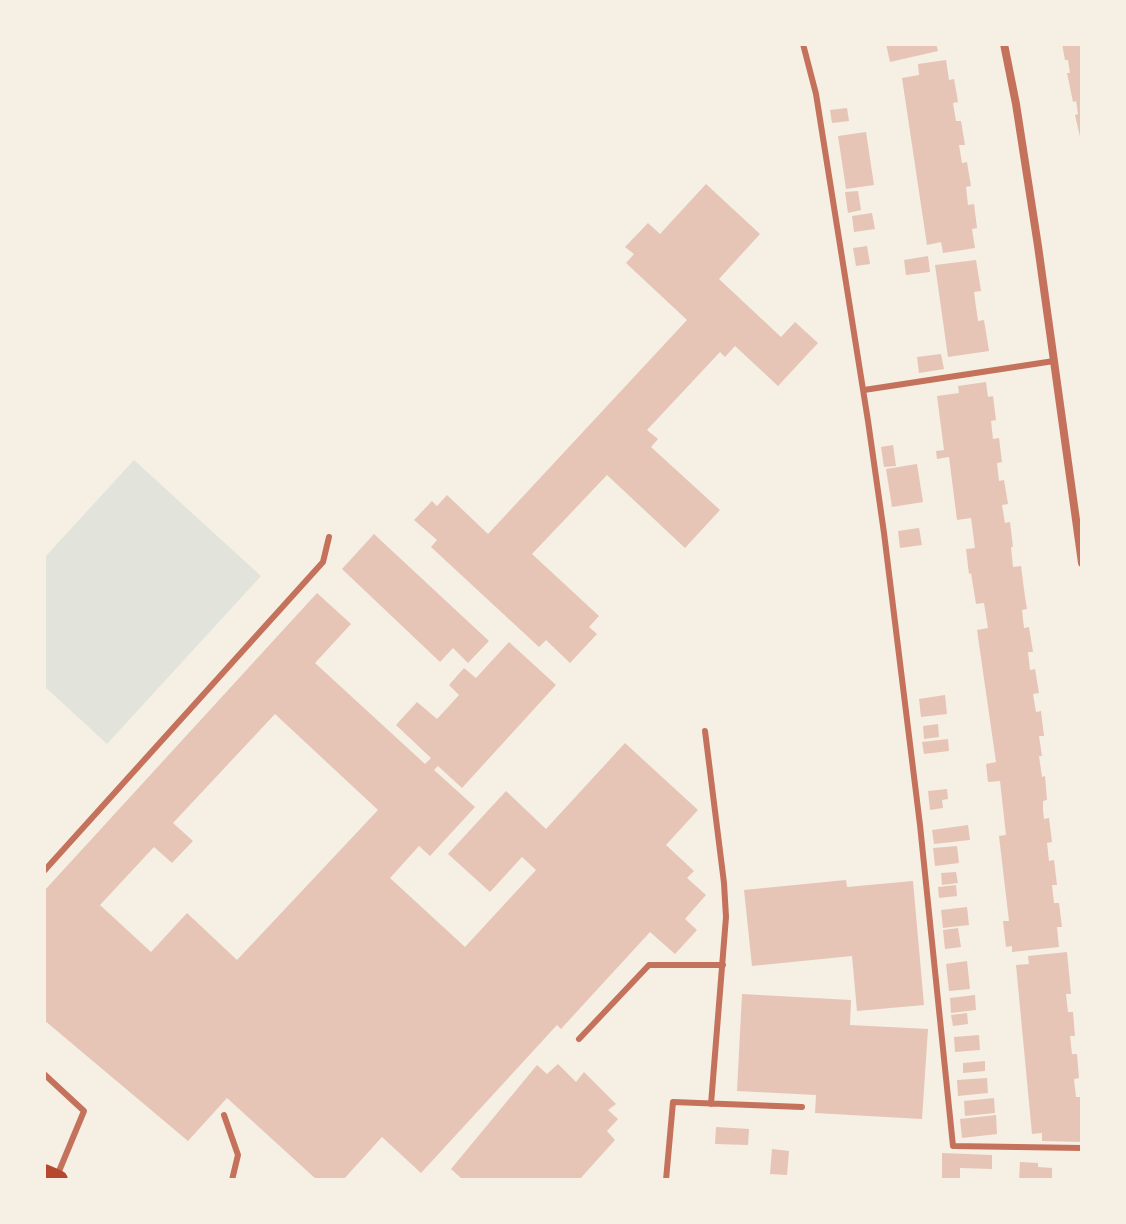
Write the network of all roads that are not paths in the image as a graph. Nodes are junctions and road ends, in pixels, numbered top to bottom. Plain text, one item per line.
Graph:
1 (803, 44) edge
2 (1004, 44) edge
3 (1054, 361) junction
4 (864, 390) junction
5 (329, 537) dead end
6 (1082, 563) edge
7 (705, 731) dead end
8 (44, 871) edge
9 (723, 965) junction
10 (579, 1039) dead end
11 (44, 1074) edge
12 (711, 1104) junction
13 (802, 1107) dead end
14 (224, 1115) dead end
15 (1082, 1148) edge
16 (44, 1174) edge
17 (57, 1180) edge
18 (232, 1180) edge
19 (666, 1180) edge

1 - 4 lane
2 - 3 street
3 - 4 lane
3 - 6 street
4 - 15 lane
5 - 8 lane
7 - 9 lane
9 - 10 lane
9 - 12 lane
11 - 17 lane
12 - 13 lane
12 - 19 lane
14 - 18 lane
16 - 17 main road

